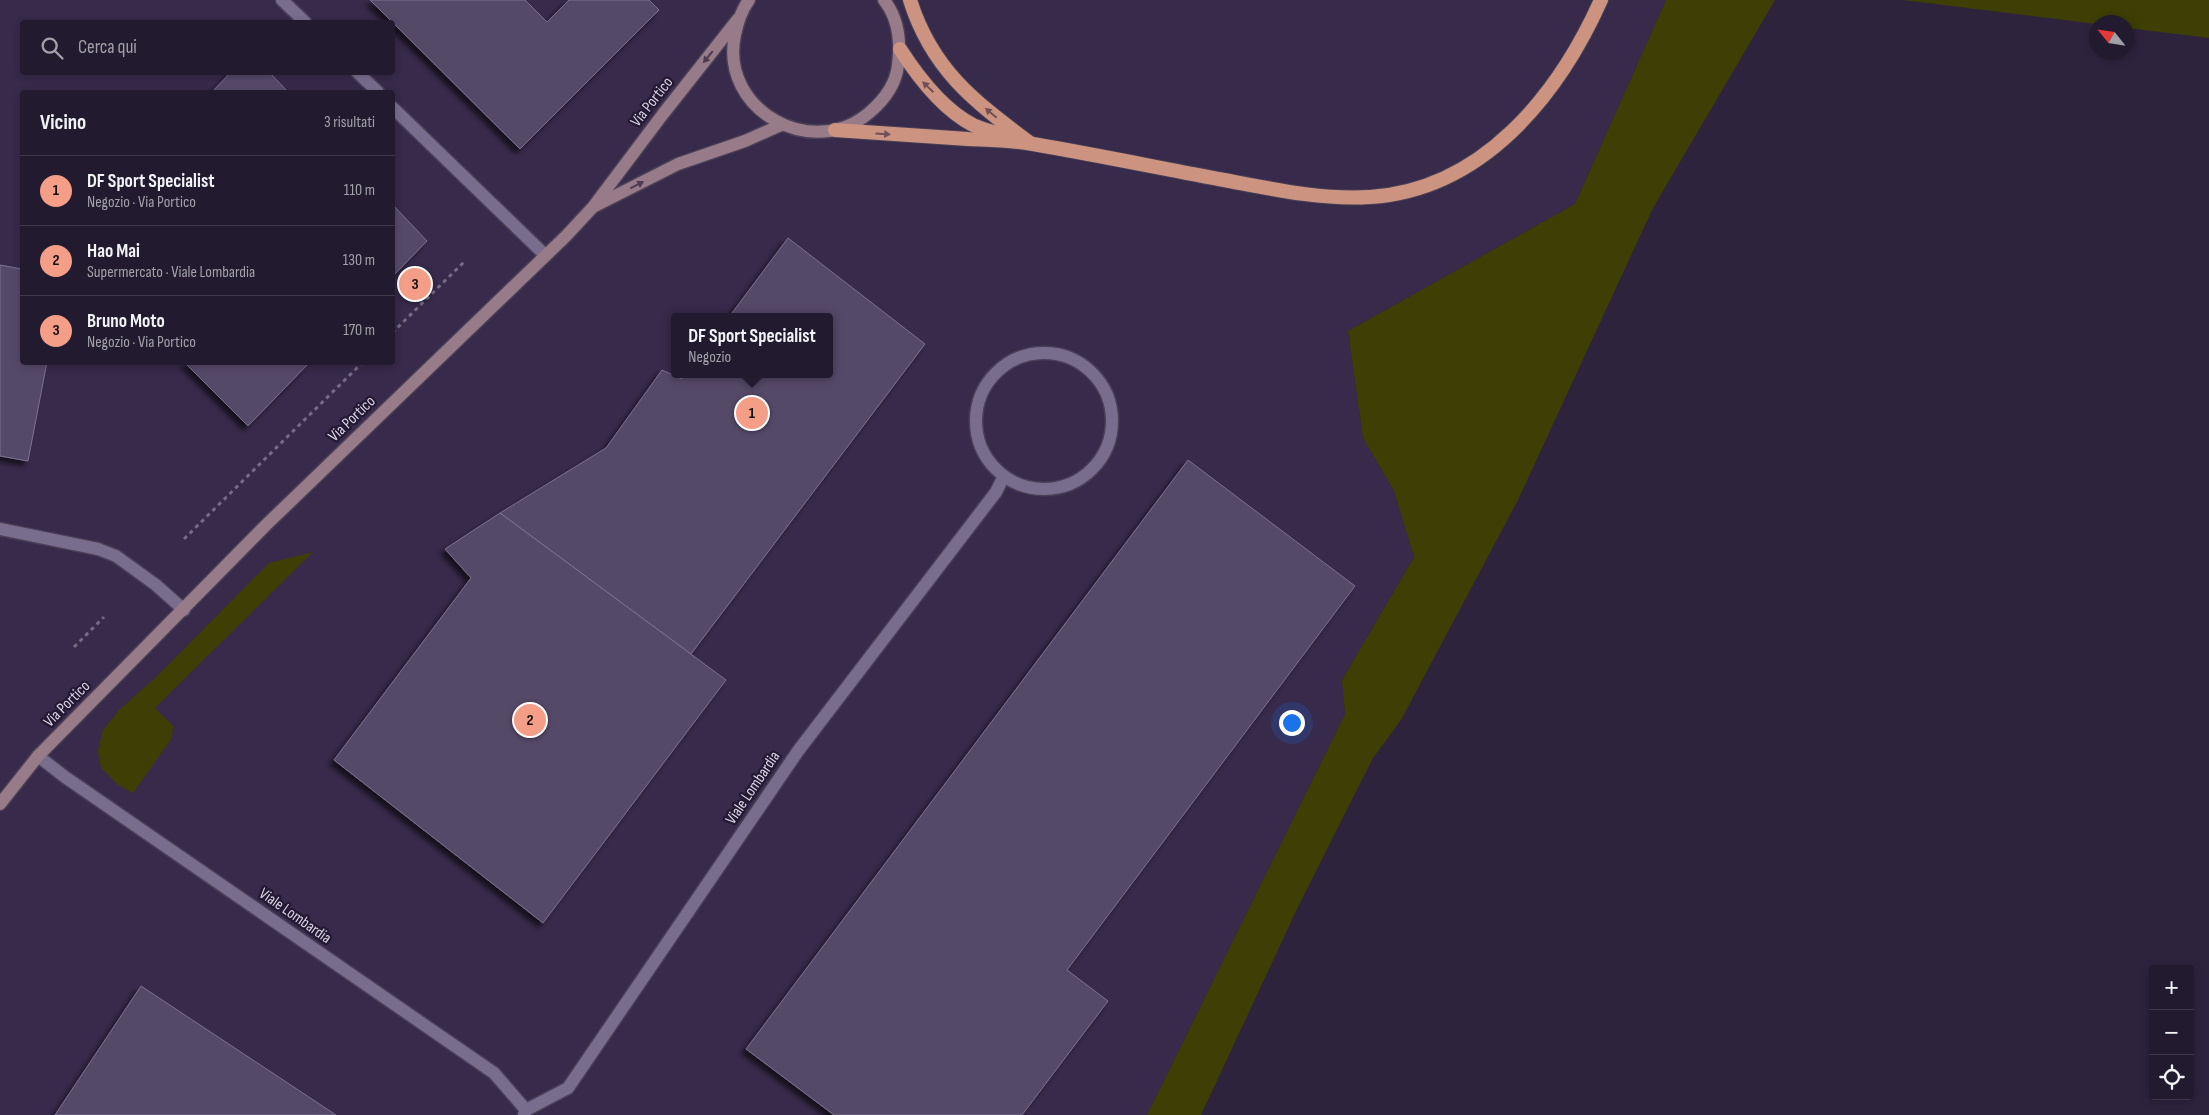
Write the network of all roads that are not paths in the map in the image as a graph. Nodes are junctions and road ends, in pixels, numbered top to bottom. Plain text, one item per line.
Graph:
1 (282, 0) edge
2 (749, 0) edge
3 (884, 0) edge
4 (910, 0) edge
5 (1592, 0) edge
6 (1600, 0) edge
7 (738, 19) junction
8 (303, 20) edge
9 (1589, 26) junction
10 (900, 49) junction
11 (360, 75) edge
12 (376, 90) edge
13 (395, 110) edge
14 (781, 125) junction
15 (835, 130) junction
16 (1030, 143) junction
17 (593, 207) junction
18 (545, 255) junction
19 (1004, 476) junction
20 (0, 529) edge
21 (184, 610) junction
22 (38, 756) junction
23 (0, 804) edge
24 (525, 1112) edge

1 - 8 street
2 - 7 main road, Via Portico
3 - 10 main road, Via Portico
16 -> 4 highway
5 - 9 highway
6 - 9 highway
7 - 14 main road, Via Portico
7 -> 17 main road, Via Portico
9 - 16 highway
10 - 15 main road, Via Portico
16 -> 10 highway
11 - 12 street
13 - 18 street
14 - 15 main road, Via Portico
17 -> 14 main road, Via Portico
15 -> 16 highway
17 - 18 main road, Via Portico
18 - 21 main road, Via Portico
19 - 19 street
19 - 24 street, Viale Lombardia
20 - 21 street
21 - 22 main road, Via Portico
22 - 23 main road, Via Portico
22 - 24 street, Viale Lombardia

